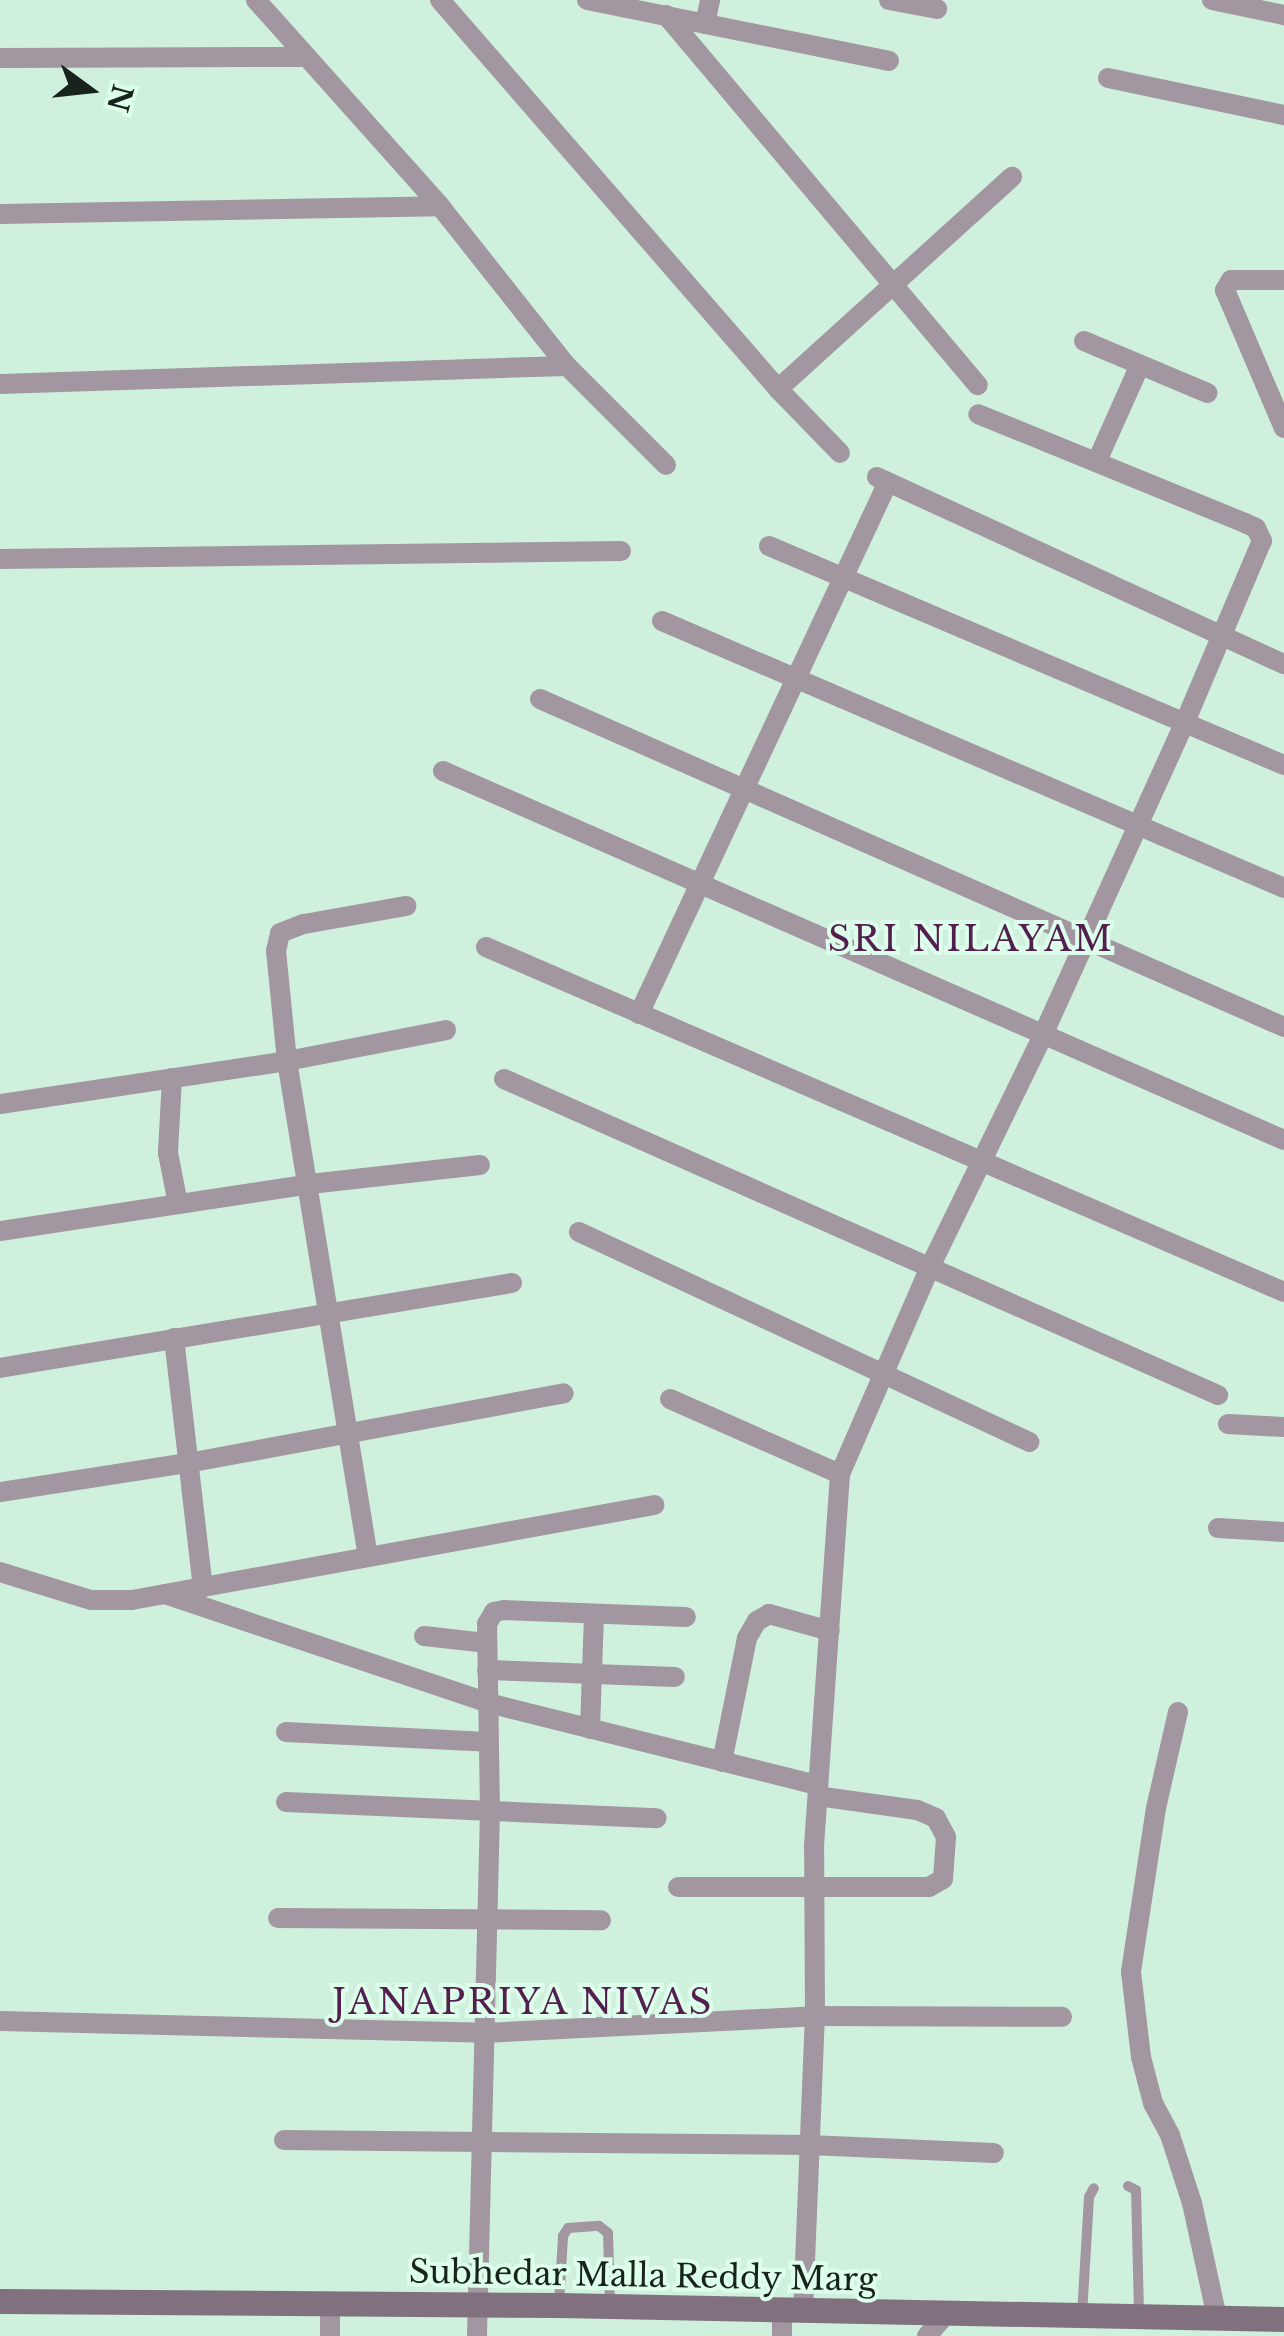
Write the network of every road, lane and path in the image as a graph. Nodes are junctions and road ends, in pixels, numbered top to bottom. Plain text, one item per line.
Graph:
1 (256, 0) edge
2 (440, 0) edge
3 (587, 0) edge
4 (710, 0) edge
5 (888, 0) edge
6 (1212, 0) edge
7 (937, 9) dead end
8 (666, 15) junction
9 (1284, 15) edge
10 (705, 24) junction
11 (304, 57) junction
12 (0, 58) edge
13 (888, 61) dead end
14 (1108, 78) dead end
15 (1284, 116) edge
16 (1012, 178) dead end
17 (440, 206) junction
18 (0, 214) edge
19 (1284, 280) edge
20 (892, 284) junction
21 (1084, 342) dead end
22 (1140, 365) junction
23 (567, 366) junction
24 (0, 384) edge
25 (978, 385) dead end
26 (778, 388) junction
27 (1208, 393) dead end
28 (978, 414) dead end
29 (1281, 414) edge
30 (840, 453) dead end
31 (1097, 461) junction
32 (666, 465) dead end
33 (769, 546) dead end
34 (621, 551) dead end
35 (0, 559) edge
36 (843, 579) junction
37 (662, 621) dead end
38 (1224, 636) junction
39 (1284, 664) edge
40 (794, 678) junction
41 (540, 699) dead end
42 (1185, 722) junction
43 (1284, 765) edge
44 (443, 771) dead end
45 (744, 789) junction
46 (1135, 825) junction
47 (701, 886) junction
48 (1284, 888) edge
49 (406, 906) dead end
50 (1084, 939) junction
51 (486, 947) dead end
52 (639, 1014) junction
53 (1284, 1027) edge
54 (446, 1030) dead end
55 (1042, 1037) junction
56 (288, 1061) junction
57 (172, 1078) junction
58 (504, 1079) dead end
59 (0, 1104) edge
60 (1284, 1140) edge
61 (982, 1162) junction
62 (480, 1164) dead end
63 (310, 1184) junction
64 (178, 1204) junction
65 (0, 1231) edge
66 (579, 1232) dead end
67 (930, 1267) junction
68 (512, 1283) dead end
69 (1284, 1292) edge
70 (332, 1313) junction
71 (174, 1338) junction
72 (0, 1368) edge
73 (883, 1374) junction
74 (564, 1393) dead end
75 (1218, 1394) dead end
76 (670, 1398) dead end
77 (1228, 1424) dead end
78 (1284, 1427) edge
79 (348, 1433) junction
80 (1029, 1442) dead end
81 (188, 1462) junction
82 (840, 1474) junction
83 (0, 1492) edge
84 (654, 1504) dead end
85 (1218, 1528) dead end
86 (1284, 1532) edge
87 (368, 1557) junction
88 (0, 1572) edge
89 (203, 1588) junction
90 (165, 1594) junction
91 (594, 1616) junction
92 (686, 1617) dead end
93 (830, 1632) junction
94 (424, 1636) dead end
95 (486, 1643) junction
96 (487, 1670) junction
97 (592, 1674) junction
98 (675, 1677) dead end
99 (488, 1703) junction
100 (1178, 1712) dead end
101 (590, 1729) junction
102 (286, 1732) dead end
103 (488, 1742) junction
104 (722, 1762) junction
105 (818, 1791) junction
106 (286, 1802) dead end
107 (490, 1812) junction
108 (656, 1818) dead end
109 (814, 1884) junction
110 (678, 1887) dead end
111 (278, 1918) dead end
112 (601, 1920) dead end
113 (487, 1922) junction
114 (815, 2016) junction
115 (1062, 2017) dead end
116 (0, 2022) edge
117 (485, 2033) junction
118 (284, 2140) dead end
119 (482, 2145) junction
120 (809, 2145) junction
121 (994, 2153) dead end
122 (1128, 2186) dead end
123 (1094, 2188) dead end
124 (0, 2301) edge
125 (330, 2304) junction
126 (477, 2304) junction
127 (559, 2305) junction
128 (610, 2307) junction
129 (946, 2314) junction
130 (1082, 2316) junction
131 (1140, 2317) junction
132 (1216, 2318) junction
133 (1284, 2319) edge
134 (789, 2320) edge
135 (330, 2336) edge
136 (477, 2336) edge
137 (927, 2336) edge

1 - 11 street
2 - 26 street
3 - 8 street
4 - 10 street
5 - 7 street
6 - 9 street
8 - 10 street
8 - 20 street
10 - 13 street
11 - 12 street
11 - 17 street
14 - 15 street
16 - 20 street
17 - 18 street
17 - 23 street
19 - 29 street
20 - 25 street
20 - 26 street
21 - 22 street
22 - 27 street
22 - 31 street
23 - 24 street
23 - 32 street
26 - 30 street
28 - 31 street
31 - 38 street
33 - 36 street
34 - 35 street
36 - 38 street
36 - 40 street
36 - 42 street
37 - 40 street
38 - 39 street
38 - 42 street
40 - 45 street
40 - 46 street
41 - 45 street
42 - 43 street
42 - 46 street
44 - 47 street
45 - 47 street
45 - 50 street
46 - 48 street
46 - 50 street
47 - 52 street
47 - 55 street
49 - 56 street
50 - 53 street
50 - 55 street
51 - 52 street
52 - 61 street
54 - 56 street
55 - 60 street
55 - 61 street
56 - 57 street
56 - 63 street
57 - 59 street
57 - 64 street
58 - 67 street
61 - 67 street
61 - 69 street
62 - 63 street
63 - 64 street
63 - 70 street
64 - 65 street
66 - 73 street
67 - 73 street
67 - 75 street
68 - 70 street
70 - 71 street
70 - 79 street
71 - 72 street
71 - 81 street
73 - 80 street
73 - 82 street
74 - 79 street
76 - 82 street
77 - 78 street
79 - 81 street
79 - 87 street
81 - 83 street
81 - 89 street
82 - 93 street
84 - 87 street
85 - 86 street
87 - 89 street
88 - 90 street
89 - 90 street
90 - 99 street
91 - 92 street
91 - 95 street
91 - 97 street
93 - 104 street
93 - 105 street
94 - 95 street
95 - 96 street
96 - 97 street
96 - 99 street
97 - 98 street
97 - 101 street
99 - 101 street
99 - 103 street
100 - 132 street
101 - 104 street
102 - 103 street
103 - 107 street
104 - 105 street
105 - 109 street
105 - 109 street
106 - 107 street
107 - 108 street
107 - 113 street
109 - 110 street
109 - 114 street
111 - 113 street
112 - 113 street
113 - 117 street
114 - 115 street
114 - 117 street
114 - 120 street
116 - 117 street
117 - 119 street
118 - 119 street
119 - 120 street
119 - 126 street
120 - 121 street
120 - 134 street
122 - 131 lane
123 - 130 lane
124 - 125 main road, Subhedar Malla Reddy Marg
125 - 126 main road, Subhedar Malla Reddy Marg
125 - 135 street
126 - 127 main road, Subhedar Malla Reddy Marg
126 - 136 street
127 - 128 main road, Subhedar Malla Reddy Marg
127 - 128 lane
128 - 134 main road, Subhedar Malla Reddy Marg
129 - 130 main road, Subhedar Malla Reddy Marg
129 - 134 main road, Subhedar Malla Reddy Marg
129 - 137 street
130 - 131 main road, Subhedar Malla Reddy Marg
131 - 132 main road, Subhedar Malla Reddy Marg
132 - 133 main road, Subhedar Malla Reddy Marg

